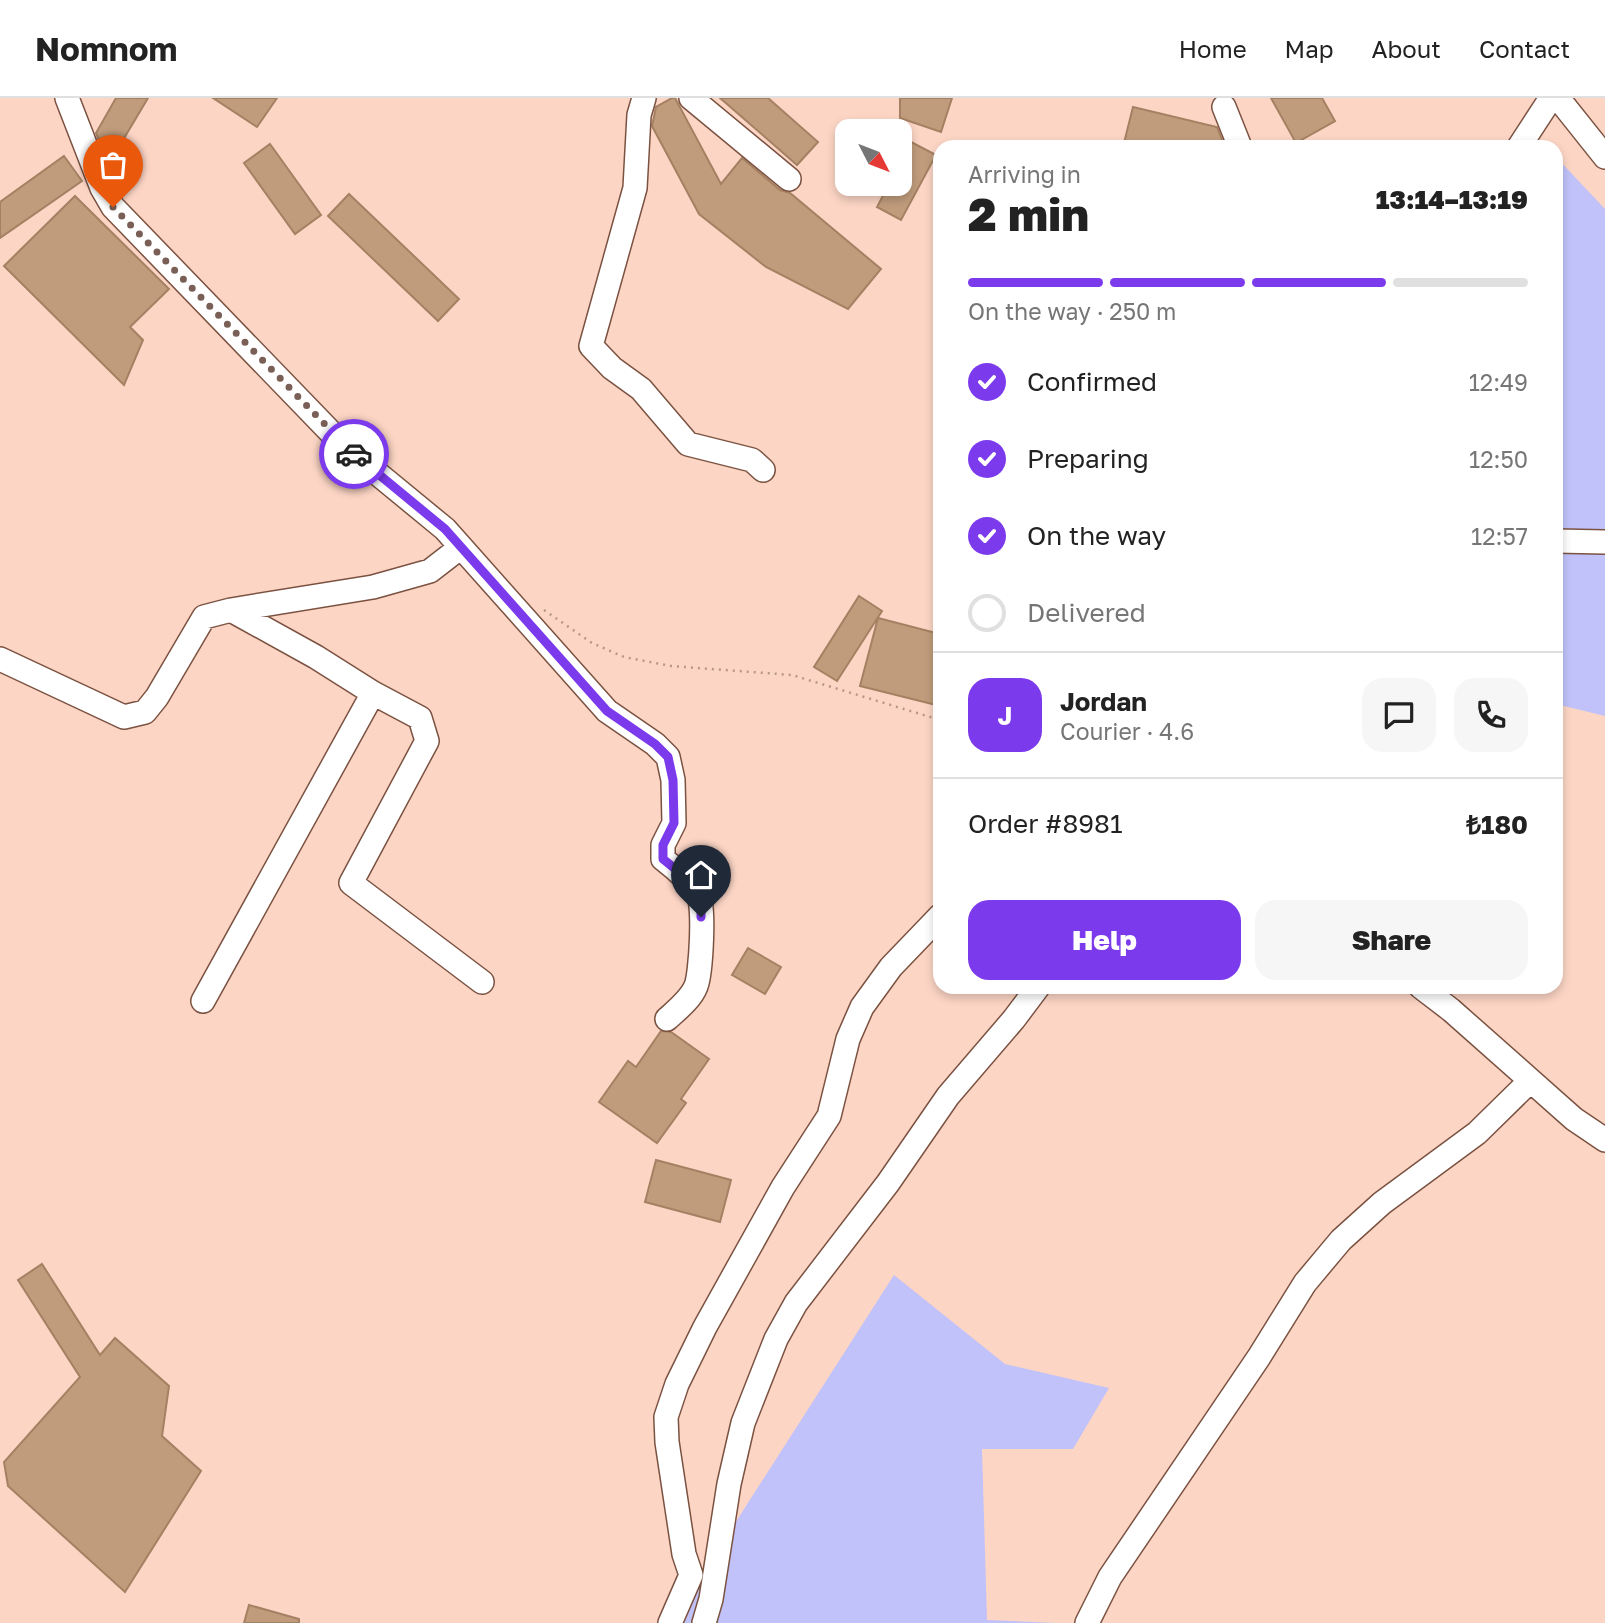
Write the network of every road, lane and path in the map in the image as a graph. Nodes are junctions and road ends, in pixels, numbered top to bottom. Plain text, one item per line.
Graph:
1 (67, 98) edge
2 (644, 98) edge
3 (691, 98) edge
4 (1551, 98) edge
5 (1558, 98) edge
6 (1224, 107) dead end
7 (1237, 140) edge
8 (1524, 140) edge
9 (1605, 157) edge
10 (789, 178) dead end
11 (763, 470) dead end
12 (1563, 541) edge
13 (1605, 542) edge
14 (461, 547) junction
15 (540, 608) dead end
16 (231, 610) junction
17 (0, 659) edge
18 (373, 694) junction
19 (933, 718) edge
20 (933, 923) edge
21 (482, 982) dead end
22 (1033, 994) edge
23 (1430, 994) edge
24 (203, 1000) dead end
25 (667, 1019) dead end
26 (1530, 1081) junction
27 (1605, 1140) edge
28 (670, 1623) edge
29 (704, 1623) edge
30 (1087, 1623) edge

1 - 14 street
2 - 11 street
3 - 10 street
4 - 8 street
5 - 9 street
6 - 7 street
12 - 13 street
14 - 16 street
14 - 25 street
15 - 19 path
16 - 17 street
16 - 18 street
18 - 21 street
18 - 24 street
20 - 28 street
22 - 29 street
23 - 26 street
26 - 27 street
26 - 30 street

